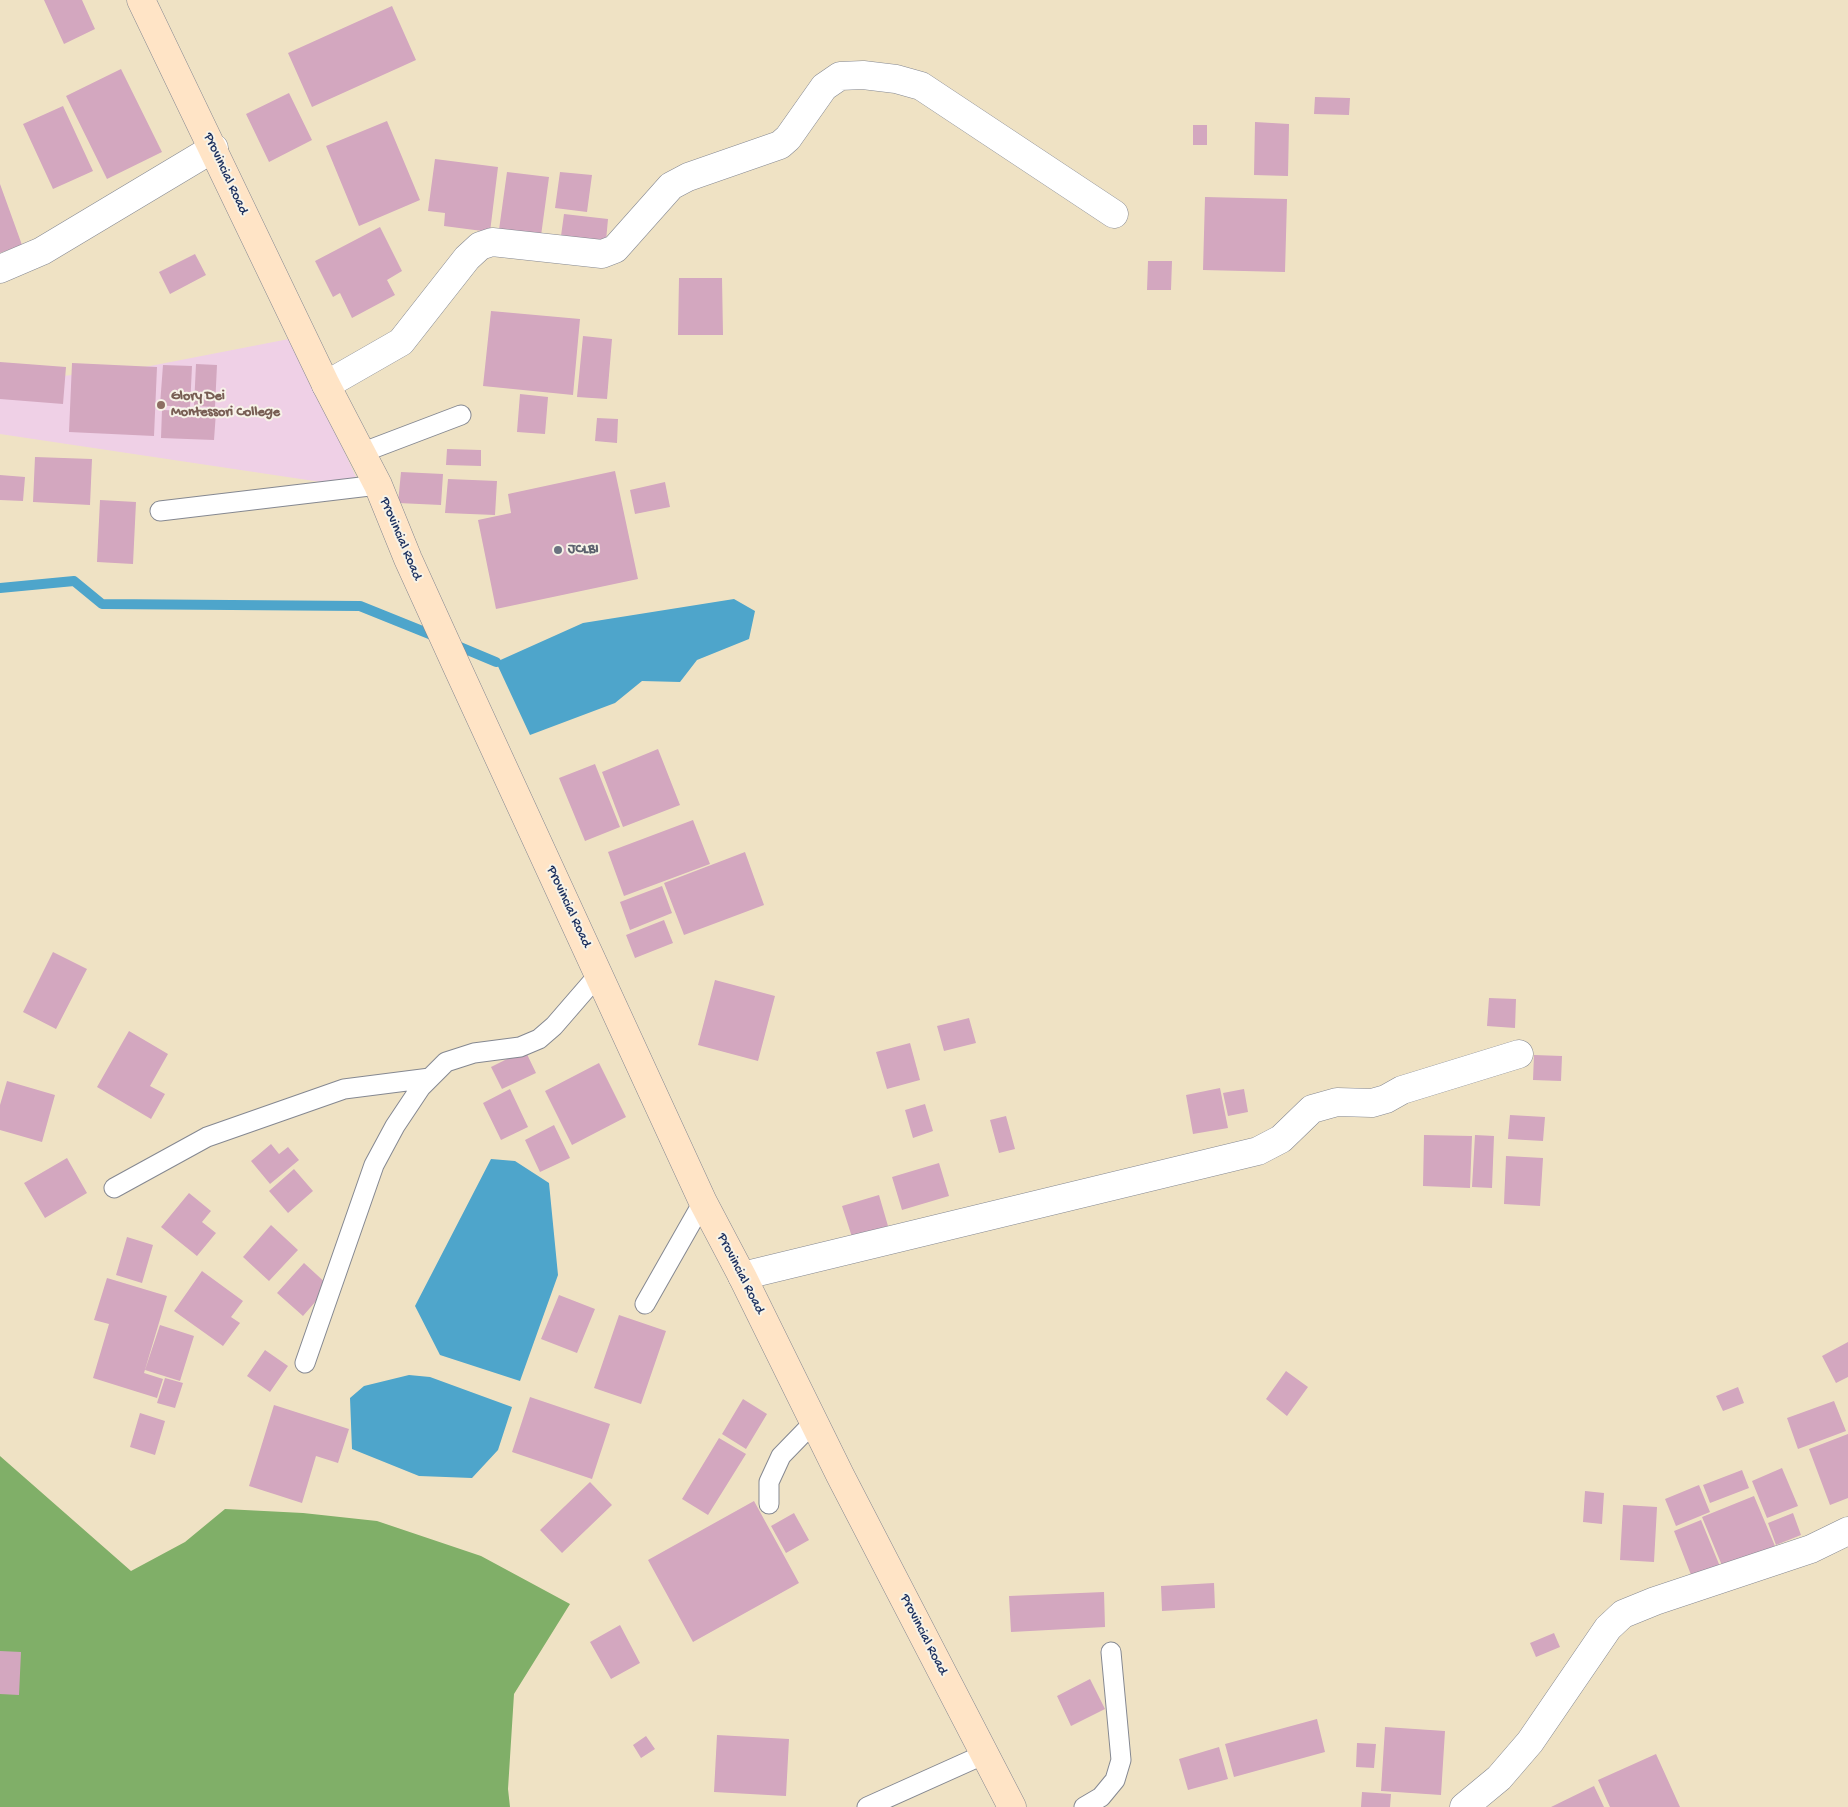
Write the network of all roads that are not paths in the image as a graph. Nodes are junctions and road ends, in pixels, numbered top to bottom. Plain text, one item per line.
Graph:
1 (141, 0) edge
2 (214, 148) junction
3 (1114, 214) dead end
4 (0, 270) edge
5 (326, 385) junction
6 (462, 415) dead end
7 (361, 453) junction
8 (378, 485) junction
9 (160, 511) dead end
10 (599, 974) junction
11 (1519, 1054) dead end
12 (430, 1078) junction
13 (114, 1188) dead end
14 (702, 1202) junction
15 (742, 1276) junction
16 (645, 1304) dead end
17 (305, 1364) dead end
18 (814, 1422) junction
19 (769, 1504) dead end
20 (1848, 1531) edge
21 (1111, 1652) dead end
22 (985, 1754) junction
23 (867, 1807) edge
24 (1012, 1807) edge
25 (1084, 1807) edge
26 (1464, 1807) edge

1 - 2 main road, Provincial Road
2 - 4 street
2 - 5 main road, Provincial Road
3 - 5 street
5 - 7 main road, Provincial Road
6 - 7 lane
7 - 8 main road, Provincial Road
8 - 9 lane
8 - 10 main road, Provincial Road
10 - 12 lane
10 - 14 main road, Provincial Road
11 - 15 street
12 - 13 lane
12 - 17 lane
14 - 15 main road, Provincial Road
14 - 16 lane
15 - 18 main road, Provincial Road
18 - 19 lane
18 - 22 main road, Provincial Road
20 - 26 street
21 - 25 lane
22 - 23 lane
22 - 24 main road, Provincial Road

